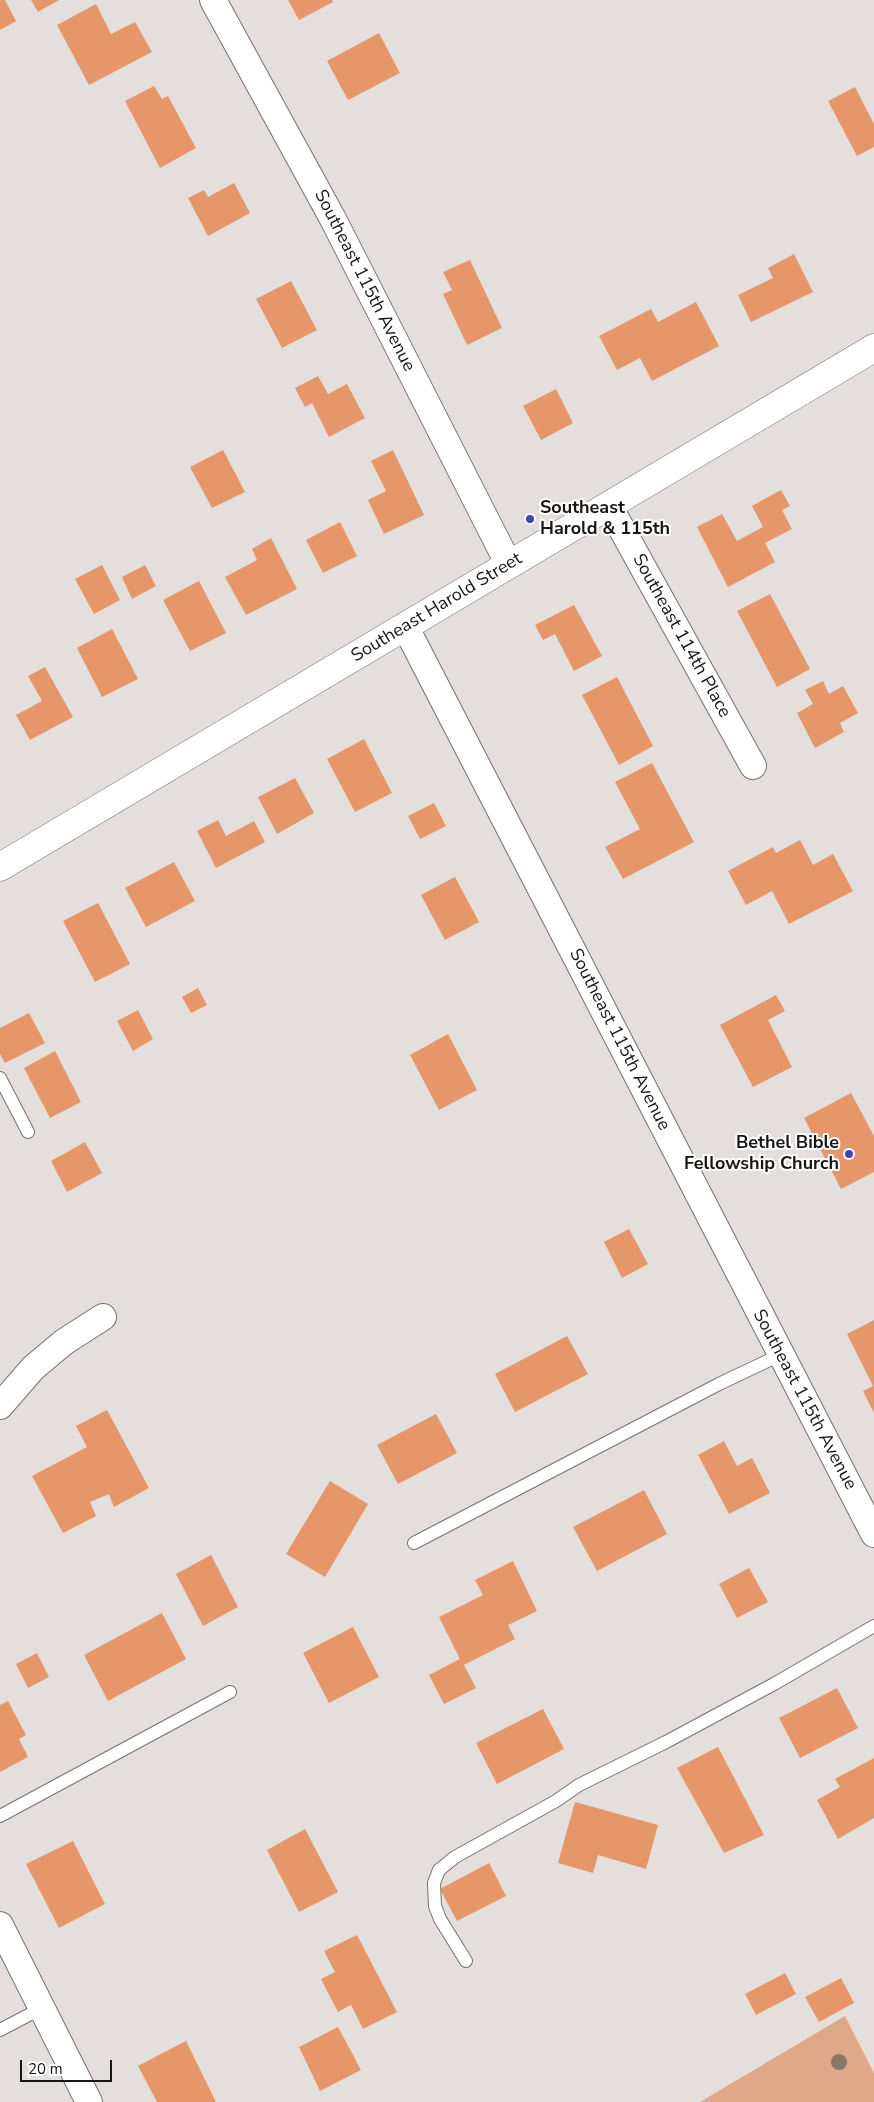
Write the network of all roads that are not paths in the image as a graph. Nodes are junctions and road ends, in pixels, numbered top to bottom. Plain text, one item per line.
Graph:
1 (213, 0) edge
2 (874, 348) edge
3 (609, 506) junction
4 (509, 565) junction
5 (405, 626) junction
6 (753, 766) dead end
7 (0, 867) edge
8 (0, 1078) edge
9 (28, 1132) dead end
10 (103, 1317) dead end
11 (780, 1355) junction
12 (0, 1406) edge
13 (874, 1534) edge
14 (414, 1543) dead end
15 (874, 1626) edge
16 (230, 1692) dead end
17 (0, 1816) edge
18 (0, 1925) edge
19 (466, 1961) dead end
20 (42, 2008) junction
21 (0, 2030) edge
22 (89, 2102) edge

1 - 4 street, Southeast 115th Avenue
2 - 3 street, Southeast Harold Street
3 - 4 street, Southeast Harold Street
3 - 6 street, Southeast 114th Place
4 - 5 street, Southeast Harold Street
5 - 7 street, Southeast Harold Street
5 - 11 street, Southeast 115th Avenue
8 - 9 lane
10 - 12 street
11 - 13 street, Southeast 115th Avenue
11 - 14 lane
15 - 19 lane
16 - 17 lane
18 - 20 street
20 - 21 lane
20 - 22 street

